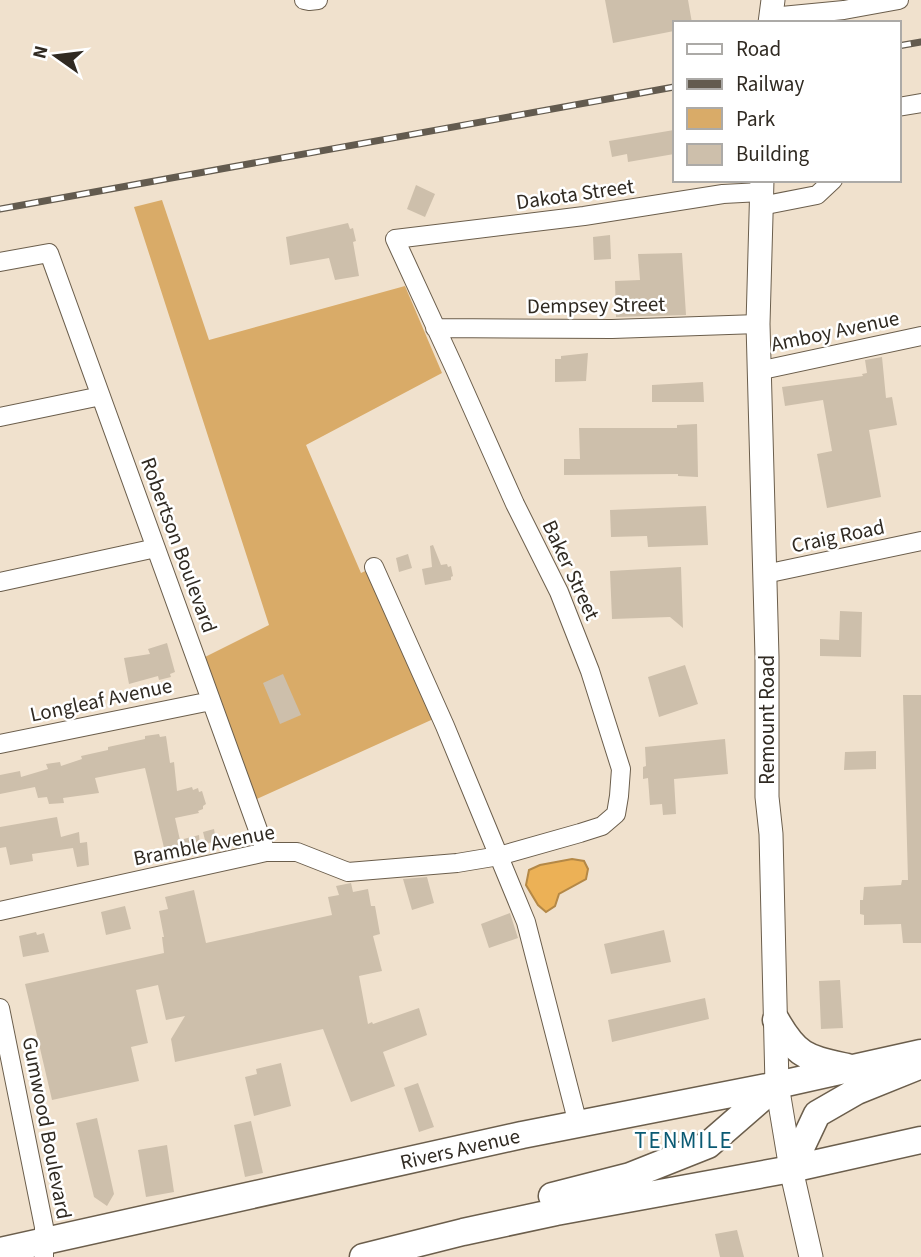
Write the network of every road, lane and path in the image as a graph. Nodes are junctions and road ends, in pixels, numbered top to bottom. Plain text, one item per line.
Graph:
1 (304, 0) edge
2 (318, 0) edge
3 (899, 0) edge
4 (771, 13) edge
5 (921, 103) edge
6 (900, 107) edge
7 (831, 182) edge
8 (761, 193) edge
9 (395, 239) joint
10 (0, 262) edge
11 (758, 324) junction
12 (435, 328) junction
13 (921, 336) edge
14 (758, 371) junction
15 (101, 396) junction
16 (0, 417) edge
17 (921, 541) edge
18 (156, 548) junction
19 (373, 567) dead end
20 (765, 574) junction
21 (0, 582) edge
22 (211, 701) junction
23 (0, 744) edge
24 (266, 852) junction
25 (499, 856) junction
26 (0, 911) edge
27 (0, 1008) edge
28 (776, 1020) junction
29 (921, 1053) edge
30 (921, 1065) edge
31 (852, 1068) junction
32 (777, 1085) junction
33 (578, 1124) junction
34 (921, 1140) edge
35 (791, 1169) junction
36 (463, 1232) junction
37 (44, 1249) edge
38 (0, 1251) edge
39 (363, 1257) edge
40 (811, 1257) edge

1 - 2 street
3 - 4 street
5 - 6 street
7 - 8 street, Dakota Street
8 - 9 street, Dakota Street
8 - 11 main road, Remount Road
9 - 12 street, Baker Street
10 - 15 street, Robertson Boulevard
11 - 12 street, Dempsey Street
11 - 14 main road, Remount Road
12 - 25 street, Baker Street
13 - 14 street, Amboy Avenue
14 - 20 main road, Remount Road
15 - 16 street
15 - 18 street, Robertson Boulevard
17 - 20 street, Craig Road
18 - 21 street
18 - 22 street, Robertson Boulevard
19 - 25 street
20 - 28 main road, Remount Road
22 - 23 street, Longleaf Avenue
22 - 24 street, Robertson Boulevard
24 - 25 street, Bramble Avenue
24 - 26 street, Bramble Avenue
25 - 33 street
27 - 37 street, Gumwood Boulevard
28 - 31 main road
28 - 32 main road, Remount Road
29 - 31 main road, Rivers Avenue
30 - 35 main road
31 - 32 main road, Rivers Avenue
32 - 33 main road, Rivers Avenue
32 - 35 main road, Remount Road
32 - 36 main road
33 - 37 main road, Rivers Avenue
34 - 35 main road
35 - 36 main road
35 - 40 main road, Remount Road
36 - 39 main road
37 - 38 main road, Rivers Avenue

